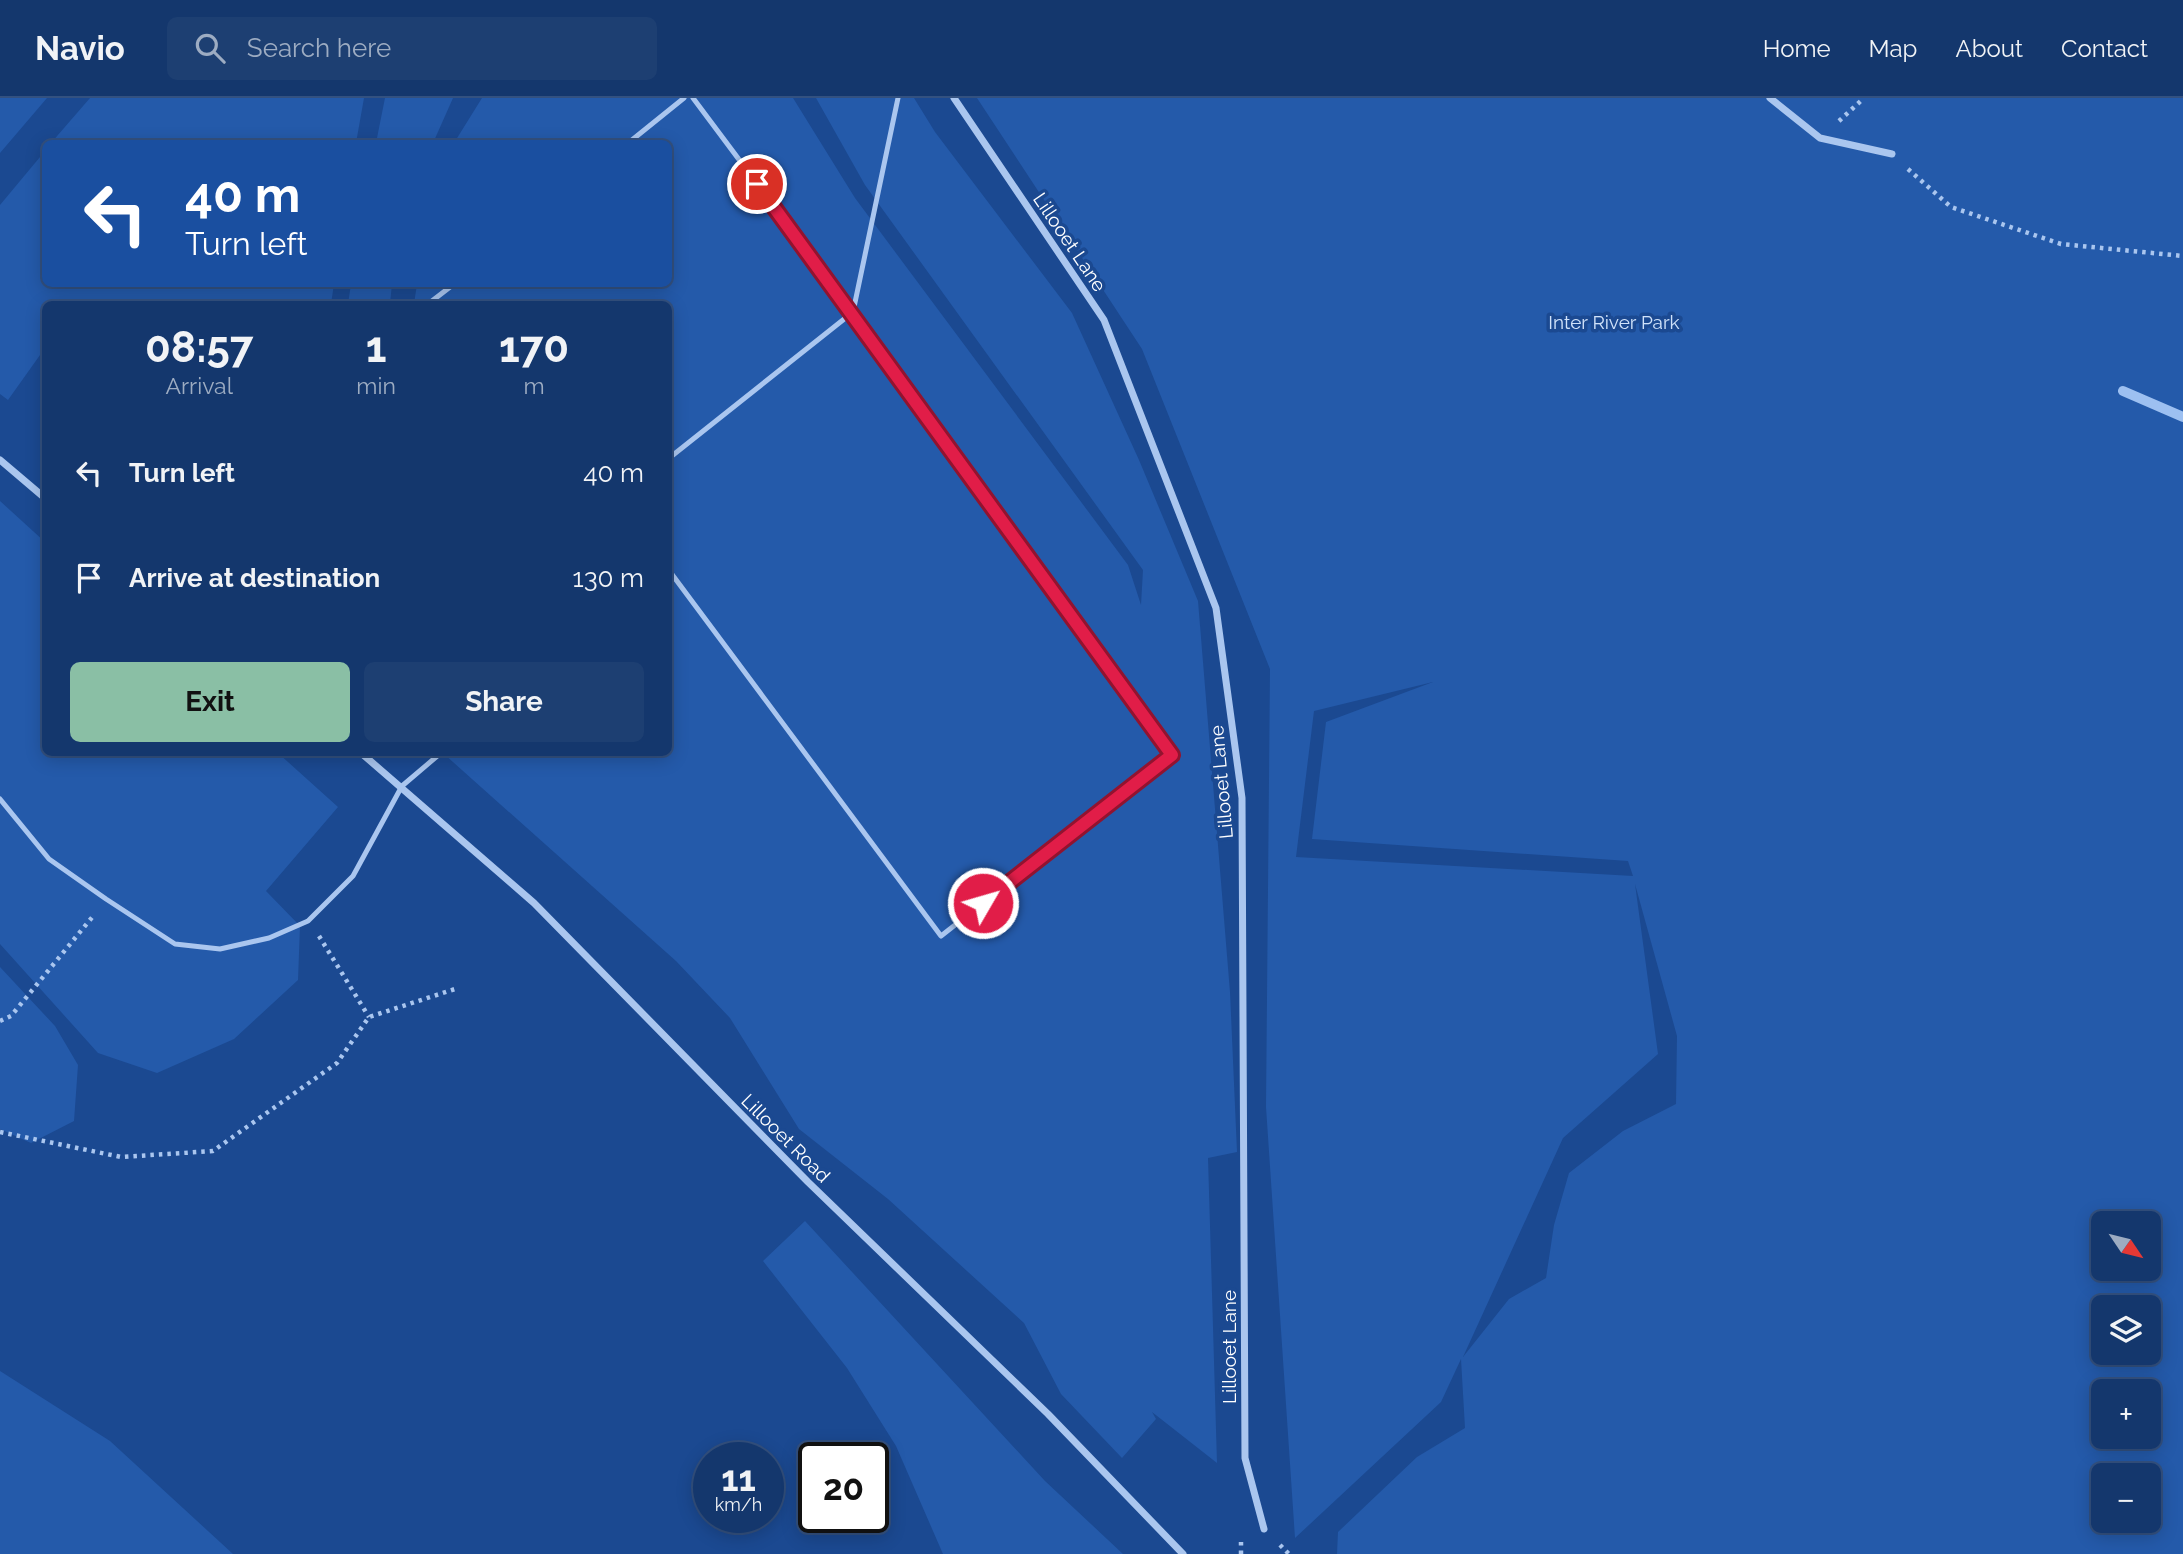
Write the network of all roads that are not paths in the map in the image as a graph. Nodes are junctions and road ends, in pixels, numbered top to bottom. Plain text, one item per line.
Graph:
1 (684, 98) edge
2 (693, 98) edge
3 (898, 98) edge
4 (954, 98) edge
5 (1770, 98) edge
6 (632, 140) edge
7 (1892, 154) road end
8 (450, 287) edge
9 (432, 301) edge
10 (853, 312) junction
11 (672, 456) edge
12 (0, 460) edge
13 (42, 496) edge
14 (672, 574) edge
15 (365, 756) edge
16 (437, 756) edge
17 (402, 786) junction
18 (0, 799) edge
19 (1264, 1529) dead end
20 (1183, 1554) edge

1 - 6 lane
2 - 10 lane
3 - 10 lane
4 - 19 street, Lillooet Lane
5 - 7 street
8 - 9 lane
10 - 11 lane
10 - 14 lane
12 - 13 street
15 - 17 street, Lillooet Road
16 - 17 lane
17 - 18 lane
17 - 20 street, Lillooet Road

